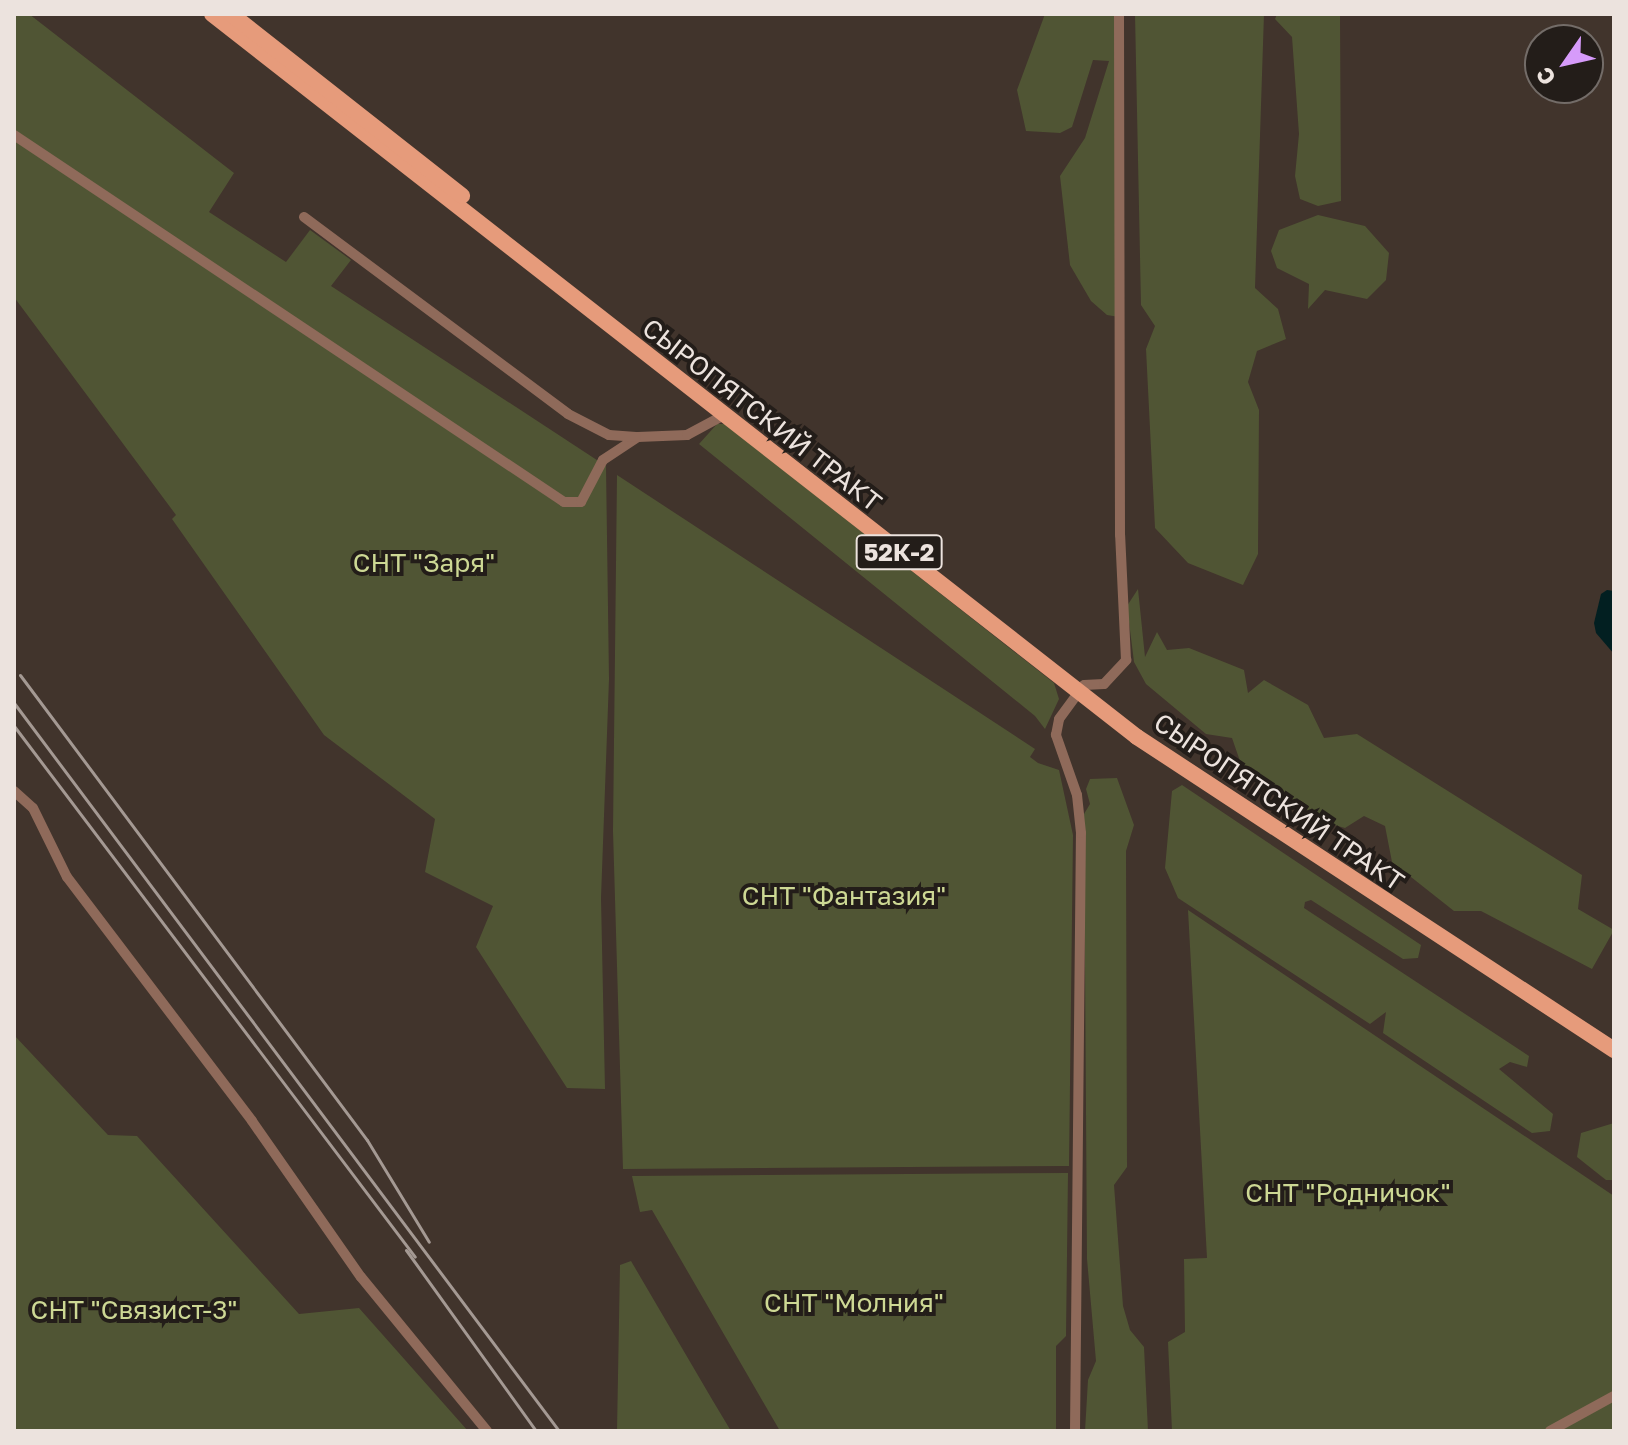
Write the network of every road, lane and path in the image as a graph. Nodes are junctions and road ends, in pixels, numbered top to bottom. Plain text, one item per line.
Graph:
1 (212, 14) edge
2 (231, 14) edge
3 (1119, 14) edge
4 (14, 135) edge
5 (304, 217) dead end
6 (724, 415) junction
7 (638, 437) junction
8 (1081, 689) junction
9 (14, 791) edge
10 (1614, 1038) edge
11 (1614, 1050) edge
12 (1614, 1396) edge
13 (487, 1431) edge
14 (1075, 1431) edge
15 (1550, 1431) edge

1 - 6 main road, СЫРОПЯТСКИЙ ТРАКТ / 52К-2
2 - 8 main road, СЫРОПЯТСКИЙ ТРАКТ / 52К-2
3 - 8 street
4 - 7 street
5 - 7 street
6 - 7 street
6 - 8 main road, СЫРОПЯТСКИЙ ТРАКТ / 52К-2
8 - 10 main road, СЫРОПЯТСКИЙ ТРАКТ / 52К-2
8 - 11 main road, СЫРОПЯТСКИЙ ТРАКТ / 52К-2
8 - 14 street
9 - 13 street
12 - 15 street

